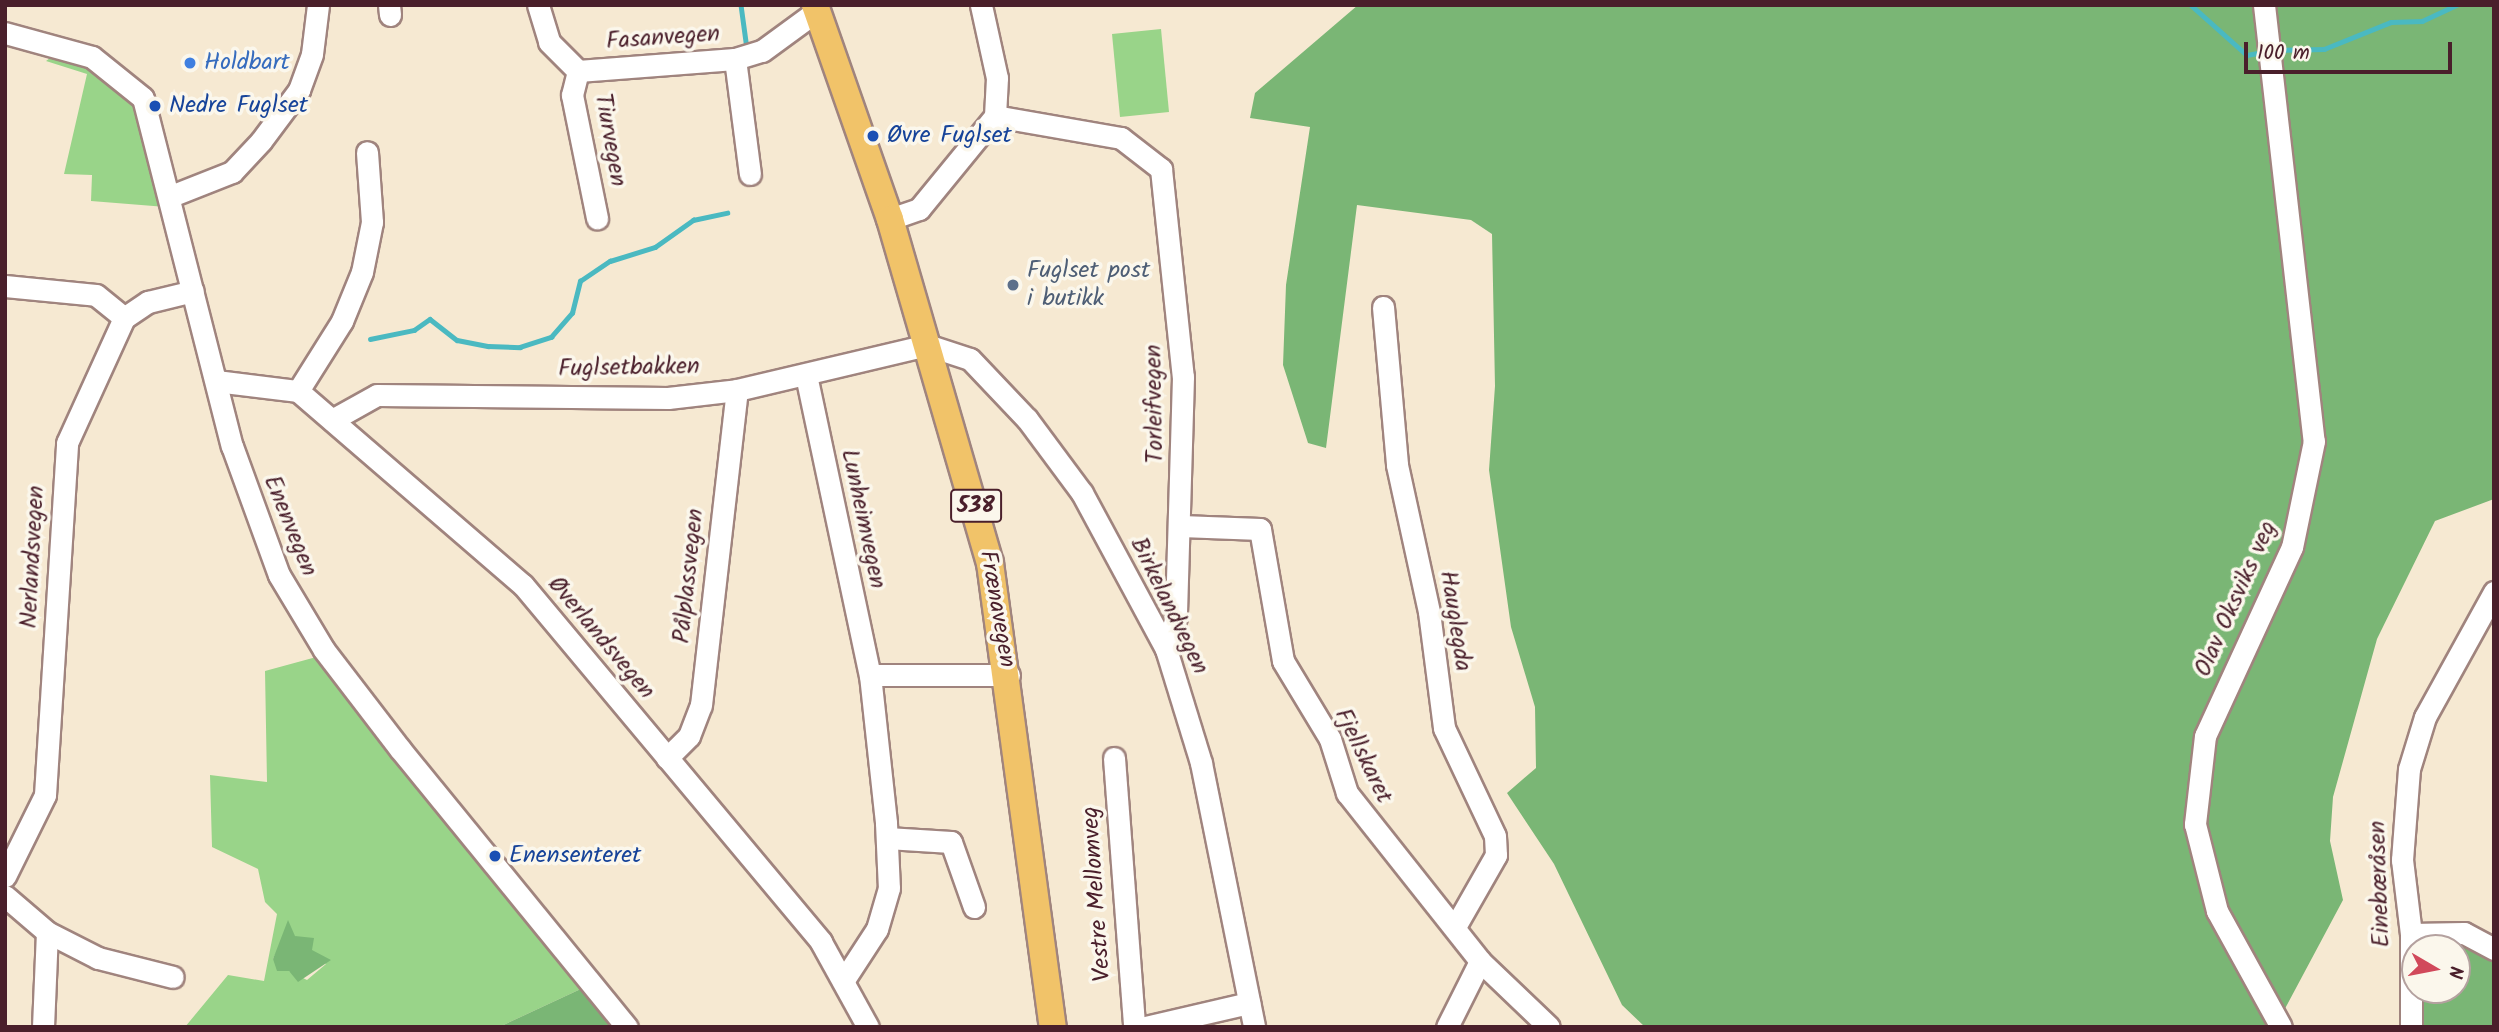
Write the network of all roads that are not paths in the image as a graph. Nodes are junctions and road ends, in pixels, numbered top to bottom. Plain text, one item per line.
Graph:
1 (318, 5) edge
2 (538, 5) edge
3 (981, 5) edge
4 (2264, 5) edge
5 (816, 8) edge
6 (5, 33) edge
7 (735, 59) junction
8 (578, 71) junction
9 (995, 116) junction
10 (367, 152) dead end
11 (750, 174) dead end
12 (171, 196) junction
13 (597, 218) dead end
14 (890, 219) junction
15 (5, 286) edge
16 (193, 291) junction
17 (1383, 307) dead end
18 (124, 318) junction
19 (927, 345) junction
20 (806, 375) junction
21 (216, 382) junction
22 (737, 390) junction
23 (298, 391) junction
24 (332, 420) junction
25 (1181, 526) junction
26 (2494, 592) edge
27 (1166, 649) junction
28 (870, 675) junction
29 (1009, 675) junction
30 (667, 758) junction
31 (1114, 758) dead end
32 (887, 838) junction
33 (5, 876) edge
34 (5, 896) edge
35 (974, 907) dead end
36 (1456, 925) junction
37 (47, 932) junction
38 (2411, 934) joint
39 (2465, 934) edge
40 (2471, 937) edge
41 (2494, 949) edge
42 (1480, 961) junction
43 (173, 976) dead end
44 (845, 978) junction
45 (1249, 1003) junction
46 (2411, 1004) edge
47 (43, 1027) edge
48 (627, 1027) edge
49 (868, 1027) edge
50 (1053, 1027) edge
51 (1134, 1027) edge
52 (1145, 1027) edge
53 (1254, 1027) edge
54 (1447, 1027) edge
55 (1549, 1027) edge
56 (2281, 1027) edge
57 (2411, 1027) edge

1 - 12 street
2 - 8 street, Fasanvegen
3 - 9 street
4 - 56 street, Olav Oksviks veg
5 - 7 street, Fasanvegen
5 - 14 main road, Frænavegen / 538
6 - 12 street, Enenvegen
7 - 8 street, Fasanvegen
7 - 11 street
8 - 13 street, Tiurvegen
9 - 14 street
9 - 25 street, Torleifvegen
10 - 23 street
12 - 16 street, Enenvegen
14 - 19 main road, Frænavegen / 538
15 - 18 street
16 - 18 street
16 - 21 street, Enenvegen
17 - 36 street, Hauglegda
18 - 33 street, Nerlandsvegen
19 - 20 street, Fuglsetbakken
19 - 27 street, Birkelandvegen
19 - 29 main road, Frænavegen / 538
20 - 22 street, Fuglsetbakken
20 - 28 street, Lunheimvegen
21 - 23 street
21 - 48 street, Enenvegen
22 - 24 street, Fuglsetbakken
22 - 30 street, Pålplassvegen
23 - 24 street, Øverlandsvegen
24 - 30 street, Øverlandsvegen
25 - 27 street, Torleifvegen
25 - 36 street, Fjellskaret
26 - 38 street, Einebæråsen
27 - 45 street, Birkelandvegen
28 - 29 street
28 - 32 street, Lunheimvegen
29 - 50 main road, Frænavegen / 538
30 - 44 street, Øverlandsvegen
31 - 51 street, Vestre Mellomveg
32 - 35 street
32 - 44 street, Lunheimvegen
34 - 37 street
36 - 42 street, Fjellskaret
37 - 43 street
37 - 47 street
38 - 39 street
40 - 41 street
42 - 54 street
42 - 55 street, Fjellskaret
44 - 49 street, Øverlandsvegen
45 - 52 street
45 - 53 street, Birkelandvegen
46 - 57 street, Einebæråsen

